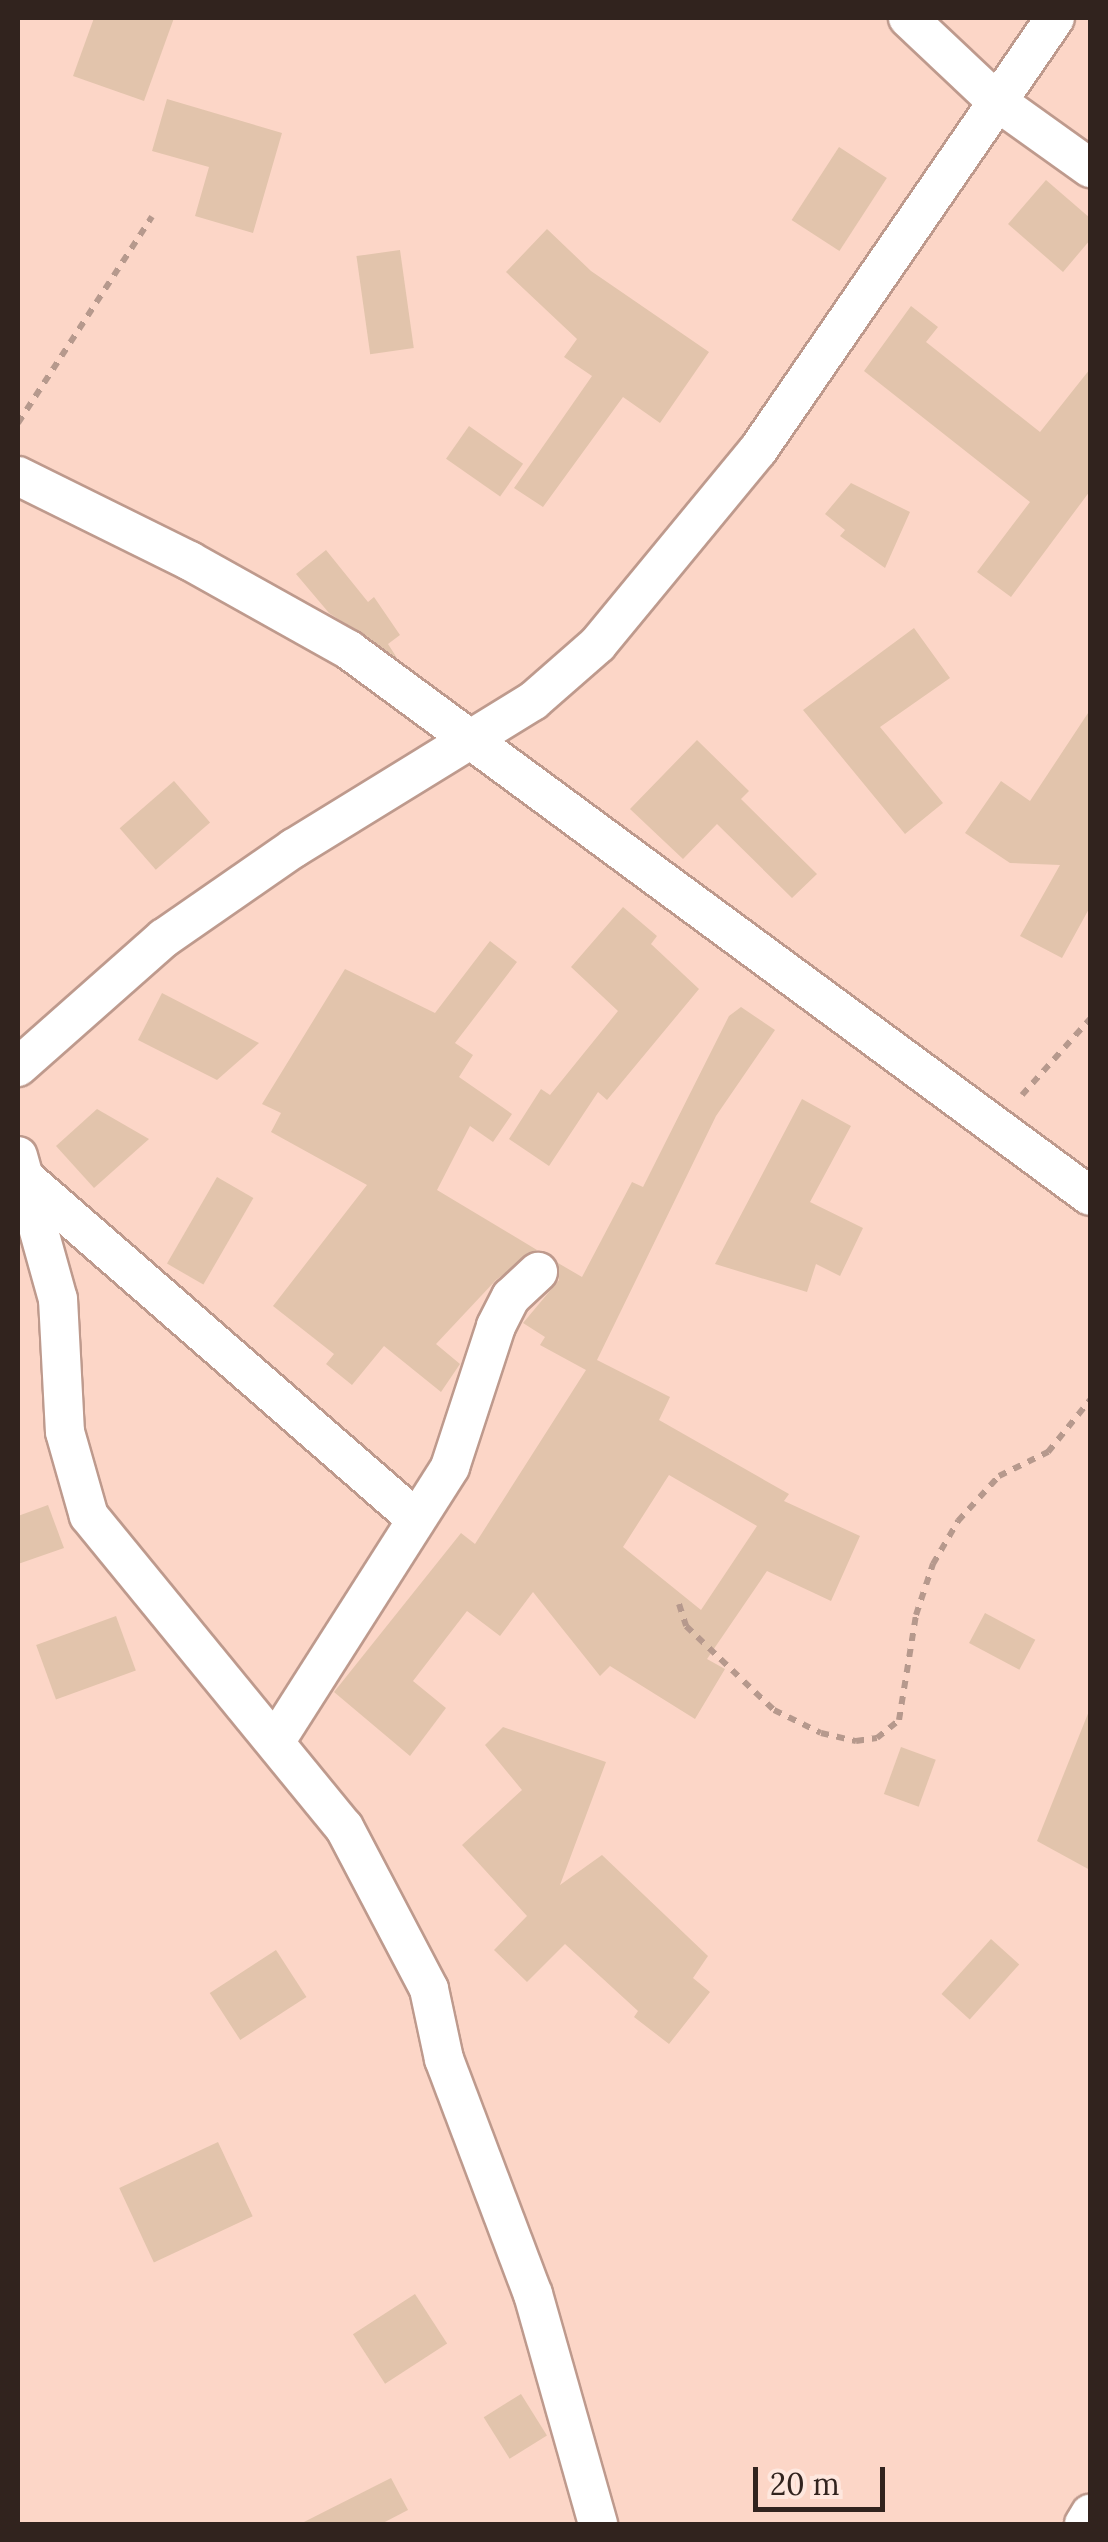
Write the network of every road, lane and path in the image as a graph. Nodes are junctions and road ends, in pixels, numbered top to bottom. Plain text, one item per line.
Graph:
1 (908, 18) edge
2 (1055, 18) edge
3 (995, 100) junction
4 (1090, 168) edge
5 (152, 217) dead end
6 (18, 423) edge
7 (18, 476) edge
8 (473, 740) junction
9 (1090, 1019) edge
10 (18, 1067) edge
11 (994, 1126) junction
12 (22, 1167) edge
13 (1090, 1196) edge
14 (538, 1272) dead end
15 (1090, 1400) edge
16 (415, 1518) junction
17 (679, 1604) dead end
18 (277, 1739) junction
19 (1090, 2514) edge
20 (598, 2524) edge
21 (1084, 2524) edge

1 - 3 street
2 - 3 street
3 - 4 street
3 - 8 street
5 - 6 path
7 - 8 street
8 - 10 street
8 - 11 street
9 - 11 path
11 - 13 street
12 - 16 street
12 - 18 street
14 - 16 street
15 - 17 path
16 - 18 street
18 - 20 street
19 - 21 street

